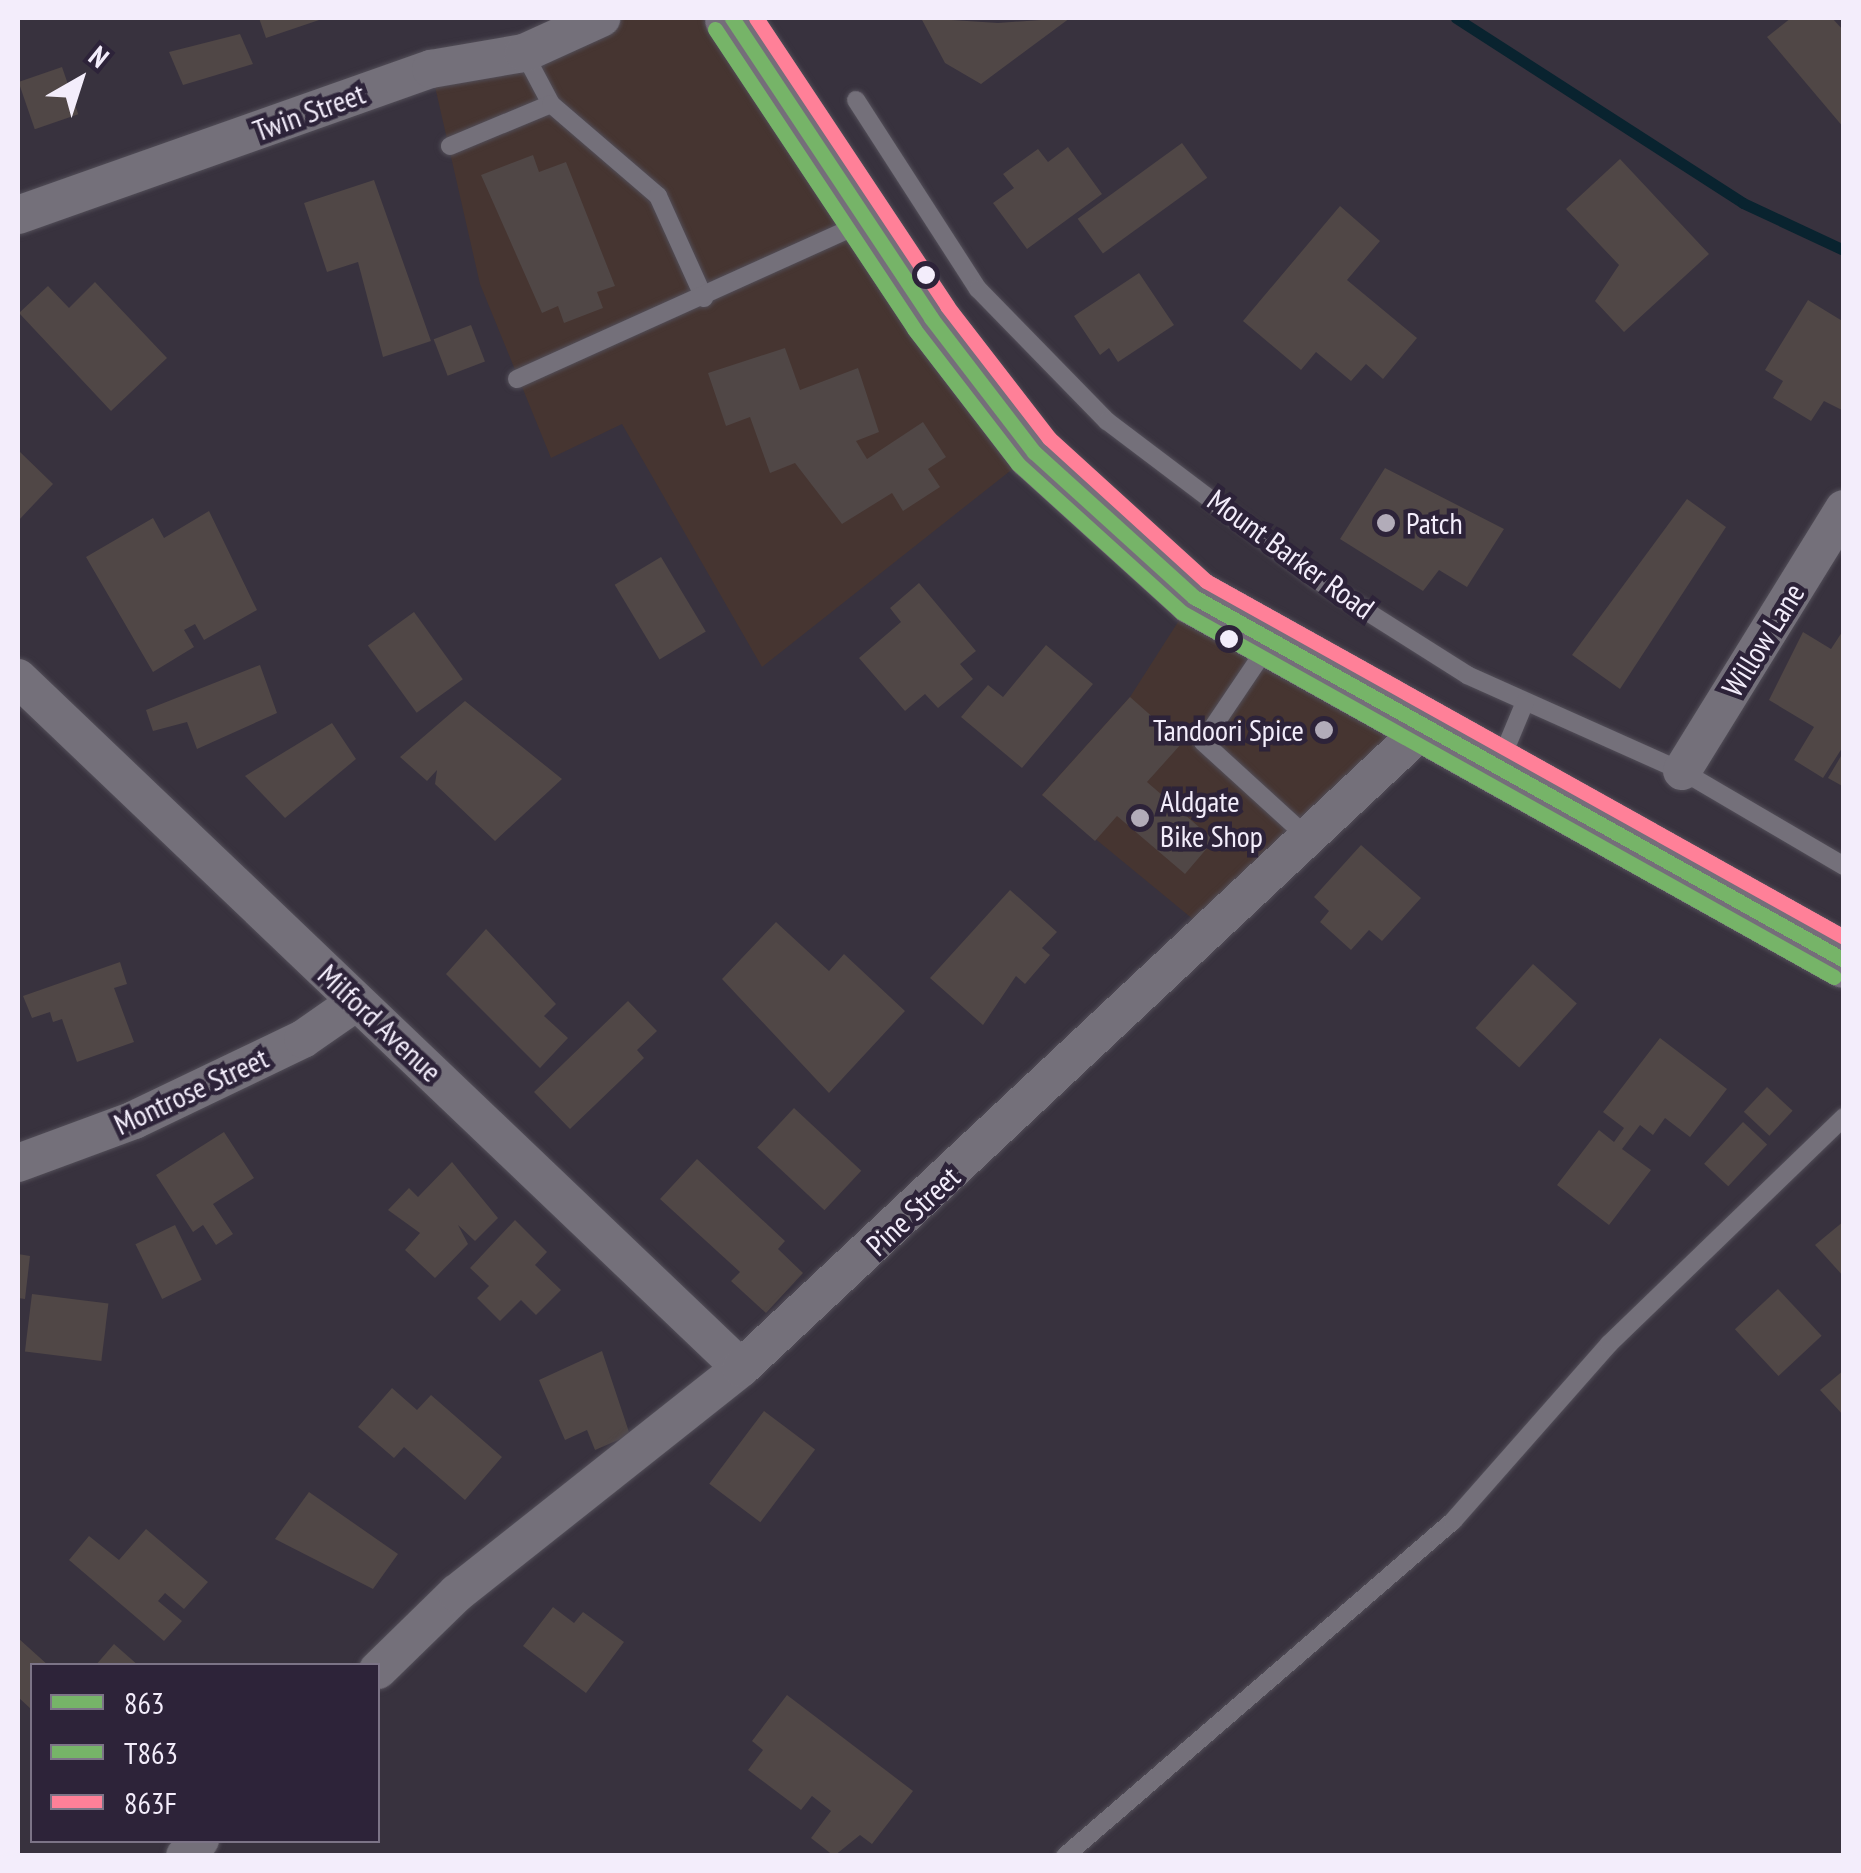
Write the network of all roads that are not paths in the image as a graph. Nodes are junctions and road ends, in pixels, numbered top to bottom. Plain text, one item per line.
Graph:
1 (601, 18) edge
2 (732, 18) edge
3 (524, 53) junction
4 (856, 100) dead end
5 (552, 104) junction
6 (450, 146) dead end
7 (867, 193) junction
8 (18, 215) edge
9 (704, 298) junction
10 (518, 379) dead end
11 (1844, 509) edge
12 (1269, 643) junction
13 (18, 678) edge
14 (1525, 702) junction
15 (1426, 727) junction
16 (1500, 762) junction
17 (1682, 771) junction
18 (1306, 836) junction
19 (1844, 866) edge
20 (1844, 960) edge
21 (356, 1002) junction
22 (1844, 1117) edge
23 (18, 1164) edge
24 (741, 1368) junction
25 (380, 1668) edge
26 (1066, 1856) edge

1 - 3 street, Twin Street
2 - 7 main road, Mount Barker Road
3 - 5 lane
3 - 8 street, Twin Street
4 - 7 lane, Mount Barker Road
5 - 6 lane
5 - 9 lane
7 - 9 lane
7 - 12 main road, Mount Barker Road
7 - 14 lane, Mount Barker Road
9 - 10 lane
11 - 17 street, Willow Lane
12 - 15 main road, Mount Barker Road
12 - 18 lane
13 - 21 street, Milford Avenue
14 - 16 lane
14 - 17 lane, Mount Barker Road
15 - 16 main road, Mount Barker Road
15 - 18 street, Pine Street
16 - 20 main road, Mount Barker Road
17 - 19 lane, Mount Barker Road
18 - 24 street, Pine Street
21 - 23 street, Montrose Street
21 - 24 street, Milford Avenue
22 - 26 lane
24 - 25 street, Pine Street

